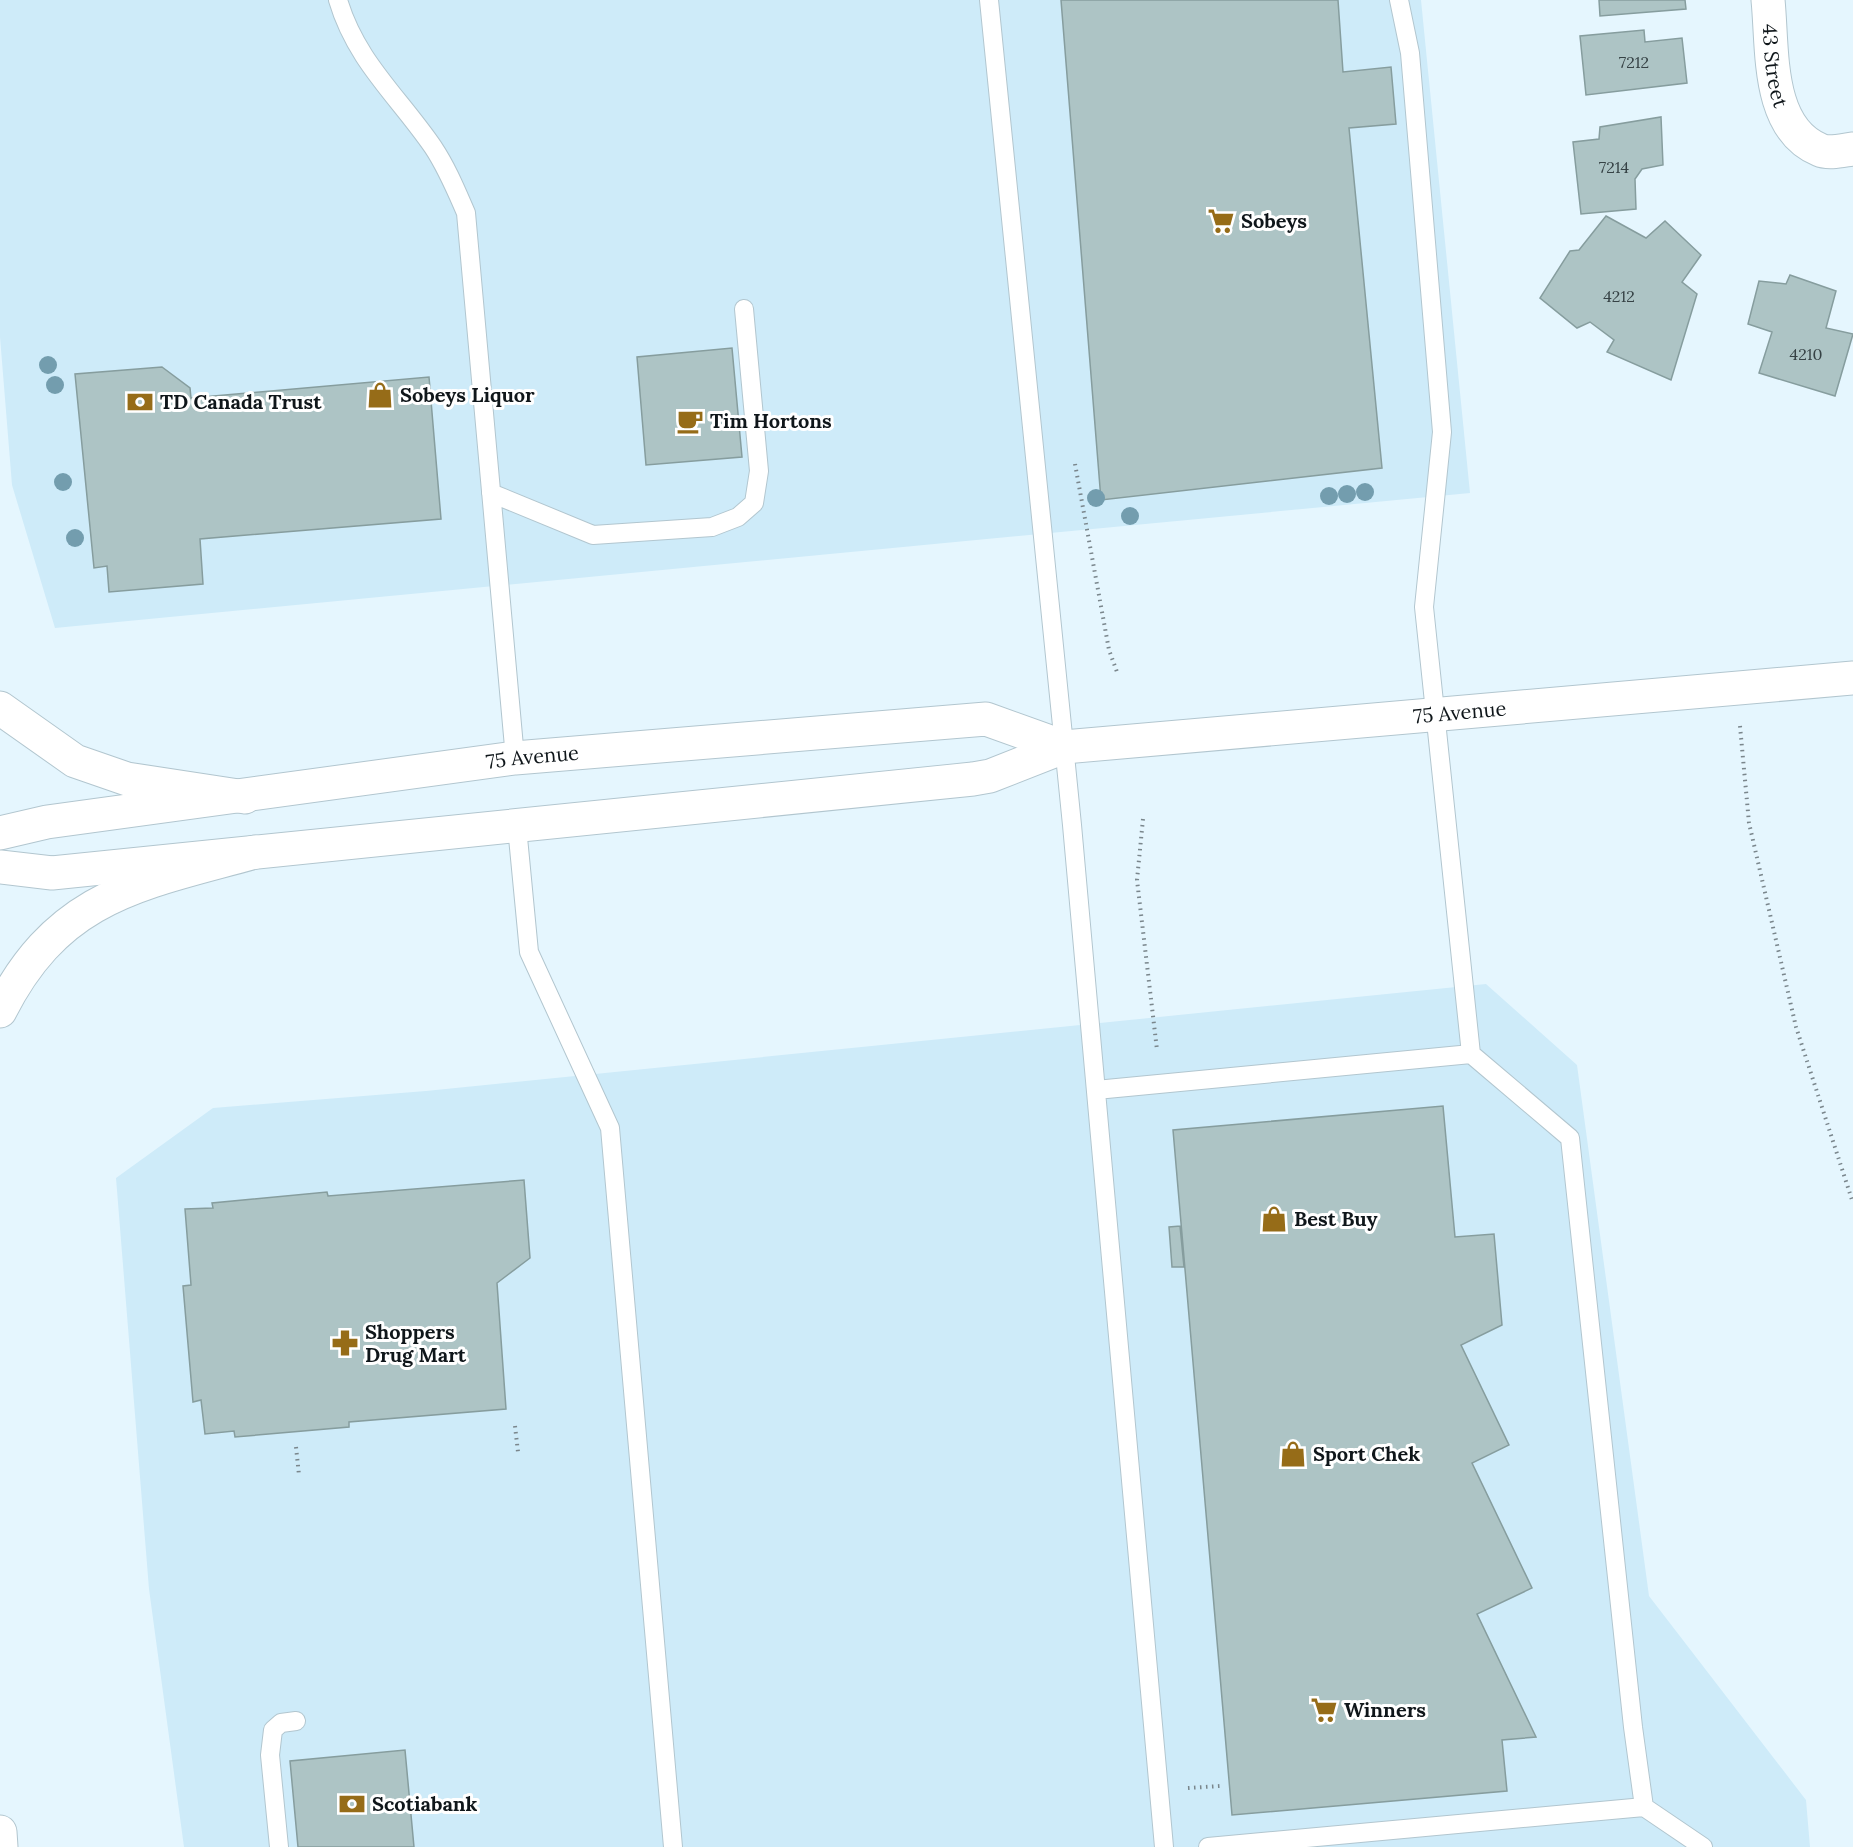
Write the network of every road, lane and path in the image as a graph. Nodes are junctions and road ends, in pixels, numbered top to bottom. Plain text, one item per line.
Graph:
1 (339, 0) edge
2 (988, 0) edge
3 (1399, 0) edge
4 (1768, 0) edge
5 (1853, 149) edge
6 (744, 309) dead end
7 (1075, 464) dead end
8 (491, 492) junction
9 (1117, 672) dead end
10 (1853, 678) edge
11 (1736, 688) junction
12 (0, 708) edge
13 (1434, 717) junction
14 (1064, 747) junction
15 (514, 758) junction
16 (245, 797) junction
17 (1143, 819) dead end
18 (517, 827) junction
19 (0, 833) edge
20 (255, 852) junction
21 (0, 867) edge
22 (0, 1011) edge
23 (1157, 1050) dead end
24 (1471, 1054) junction
25 (1096, 1090) junction
26 (1853, 1203) edge
27 (515, 1426) dead end
28 (296, 1447) dead end
29 (518, 1452) dead end
30 (299, 1475) dead end
31 (296, 1721) dead end
32 (1644, 1807) junction
33 (0, 1832) edge
34 (2, 1847) edge
35 (279, 1847) edge
36 (673, 1847) edge
37 (1164, 1847) edge
38 (1208, 1847) edge
39 (1703, 1847) edge

1 - 8 lane
2 - 14 lane
3 - 13 lane
4 - 5 main road, 43 Street
6 - 8 lane
7 - 9 path
8 - 15 lane
10 - 11 main road, 75 Avenue
11 - 13 main road, 75 Avenue
11 - 26 path
12 - 16 main road
13 - 14 main road, 75 Avenue
13 - 24 lane
14 - 15 main road, 75 Avenue
14 - 18 main road, 75 Avenue
14 - 25 lane
15 - 16 main road, 75 Avenue
16 - 19 main road, 75 Avenue
17 - 23 path
18 - 20 main road, 75 Avenue
18 - 36 lane
20 - 21 main road, 75 Avenue
20 - 22 main road
24 - 25 lane
24 - 32 lane
25 - 37 lane
27 - 29 path
28 - 30 path
31 - 35 lane
32 - 38 lane
32 - 39 lane
33 - 34 main road

